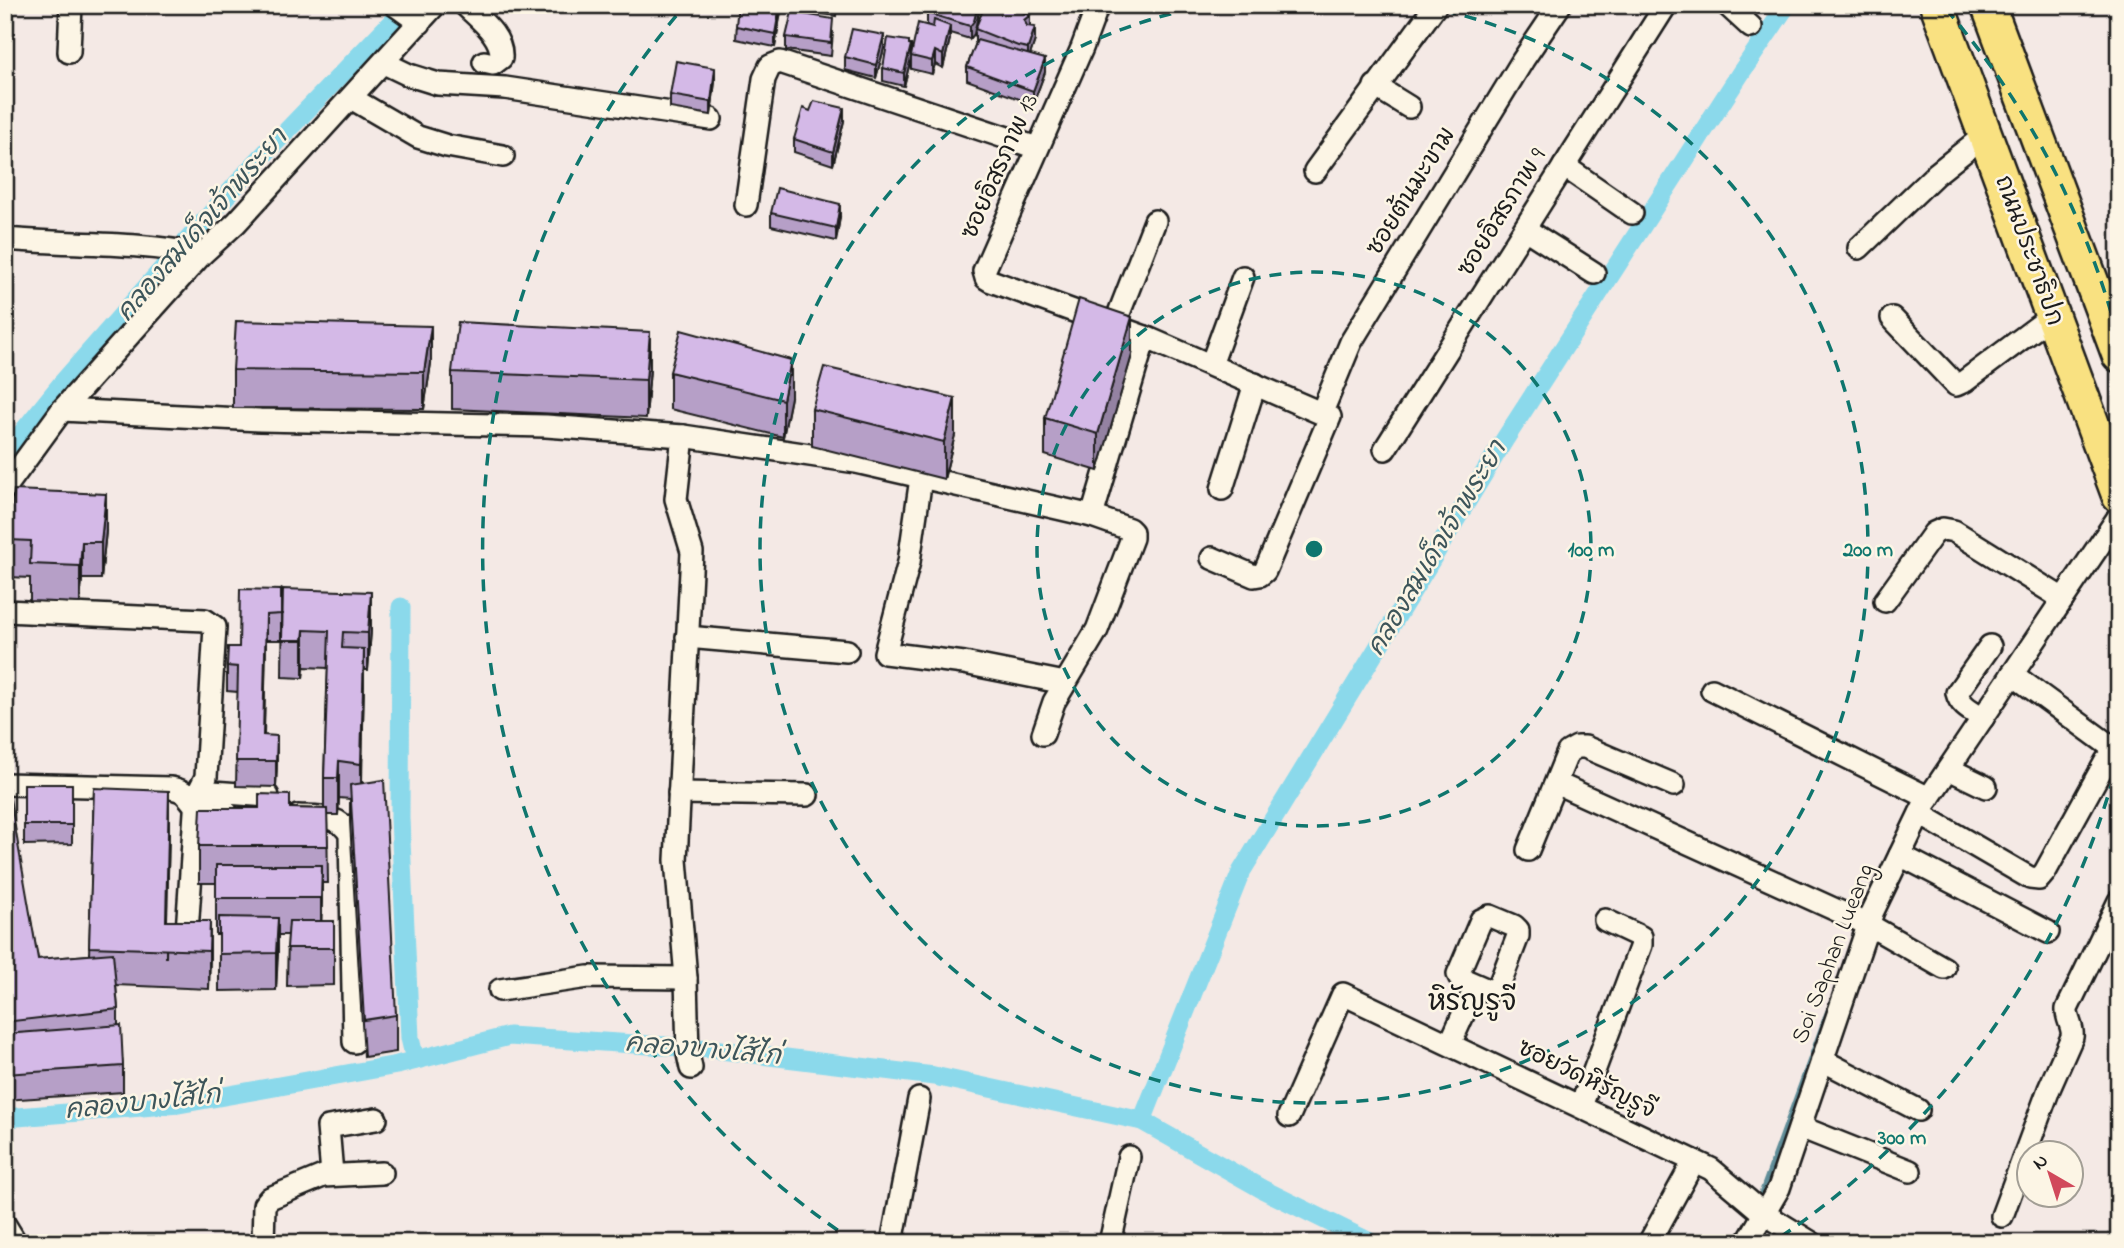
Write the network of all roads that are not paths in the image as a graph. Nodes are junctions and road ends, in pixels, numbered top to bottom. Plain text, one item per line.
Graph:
1 (71, 5) edge
2 (435, 5) edge
3 (465, 5) edge
4 (1098, 5) edge
5 (1436, 5) edge
6 (1560, 5) edge
7 (1666, 5) edge
8 (1727, 5) edge
9 (1937, 5) edge
10 (1988, 5) edge
11 (405, 12) edge
12 (1751, 27) dead end
13 (69, 52) dead end
14 (484, 61) dead end
15 (384, 63) junction
16 (1375, 86) junction
17 (351, 98) junction
18 (1409, 107) dead end
19 (711, 119) dead end
20 (1985, 135) junction
21 (1037, 148) junction
22 (503, 156) dead end
23 (1564, 166) junction
24 (1315, 171) dead end
25 (746, 205) dead end
26 (1632, 213) dead end
27 (1155, 221) dead end
28 (1525, 229) junction
29 (5, 239) edge
30 (1859, 248) dead end
31 (184, 252) junction
32 (1594, 273) dead end
33 (1243, 277) dead end
34 (2052, 316) junction
35 (1892, 318) dead end
36 (1114, 326) junction
37 (1145, 337) junction
38 (2116, 340) edge
39 (1211, 365) junction
40 (1255, 384) junction
41 (61, 410) junction
42 (1326, 415) junction
43 (683, 436) junction
44 (1385, 449) dead end
45 (921, 478) junction
46 (5, 488) edge
47 (1222, 489) dead end
48 (2119, 496) edge
49 (1092, 516) junction
50 (2119, 516) edge
51 (1212, 558) dead end
52 (2063, 599) junction
53 (1885, 601) dead end
54 (5, 611) edge
55 (687, 637) junction
56 (1990, 646) dead end
57 (847, 651) dead end
58 (2012, 674) junction
59 (1065, 683) junction
60 (1712, 690) dead end
61 (1983, 718) junction
62 (1043, 734) dead end
63 (2118, 751) edge
64 (1949, 769) junction
65 (1556, 783) junction
66 (5, 784) edge
67 (1674, 785) dead end
68 (1986, 788) dead end
69 (680, 793) junction
70 (807, 794) dead end
71 (268, 796) edge
72 (197, 799) junction
73 (1924, 806) junction
74 (1528, 850) dead end
75 (1900, 855) junction
76 (2117, 908) edge
77 (1605, 920) dead end
78 (1869, 925) junction
79 (2048, 932) dead end
80 (186, 947) edge
81 (1944, 968) dead end
82 (685, 978) junction
83 (1476, 985) dead end
84 (500, 990) dead end
85 (354, 1042) dead end
86 (1450, 1044) junction
87 (689, 1055) dead end
88 (1822, 1060) junction
89 (919, 1099) dead end
90 (1581, 1106) junction
91 (1917, 1110) dead end
92 (1289, 1116) dead end
93 (376, 1119) dead end
94 (1800, 1127) junction
95 (1129, 1157) dead end
96 (1694, 1161) junction
97 (1910, 1171) dead end
98 (382, 1173) dead end
99 (332, 1174) junction
100 (1756, 1207) junction
101 (2002, 1216) dead end
102 (5, 1224) edge
103 (16, 1243) edge
104 (263, 1243) edge
105 (892, 1243) edge
106 (1110, 1243) edge
107 (1649, 1243) edge
108 (1747, 1243) edge
109 (1812, 1243) edge

1 - 13 street
2 - 11 street
3 - 14 street
4 - 21 street, ซอยอิสรภาพ 13
5 - 16 street
6 - 42 street, ซอยต้นมะขาม
7 - 23 street, ซอยอิสรภาพ 9
8 - 12 street
9 - 20 main road, ถนนประชาธิปก
10 - 38 main road, ถนนประชาธิปก
11 - 15 street
15 - 17 street
15 - 19 street
16 - 18 street
16 - 24 street
17 - 22 street
17 - 31 street
20 - 30 street
20 - 34 main road, ถนนประชาธิปก
21 - 25 street
21 - 36 street, ซอยอิสรภาพ 13
23 - 26 street
23 - 28 street, ซอยอิสรภาพ 9
27 - 36 street
28 - 32 street
28 - 44 street, ซอยอิสรภาพ 9
29 - 31 street
31 - 41 street
33 - 39 street
34 - 35 street
34 - 48 main road, ถนนประชาธิปก
36 - 37 street, ซอยอิสรภาพ 13
37 - 39 street, ซอยอิสรภาพ 13
37 - 49 street
39 - 40 street, ซอยอิสรภาพ 13
40 - 42 street, ซอยอิสรภาพ 13
40 - 47 street
41 - 43 street
41 - 46 street
42 - 51 street, ซอยต้นมะขาม
43 - 45 street
43 - 55 street
45 - 49 street
45 - 59 street
49 - 59 street
50 - 52 street, Soi Saphan Lueang
52 - 53 street
52 - 58 street, Soi Saphan Lueang
54 - 72 street
55 - 57 street
55 - 69 street
56 - 61 street
58 - 61 street, Soi Saphan Lueang
58 - 63 street
59 - 62 street
60 - 73 street
61 - 64 street, Soi Saphan Lueang
63 - 73 street
64 - 68 street
64 - 73 street, Soi Saphan Lueang
65 - 67 street
65 - 74 street
65 - 78 street
66 - 72 street
69 - 70 street
69 - 82 street
71 - 72 street
72 - 80 street
72 - 85 street
73 - 75 street, Soi Saphan Lueang
75 - 78 street, Soi Saphan Lueang
75 - 79 street
76 - 101 street
77 - 90 street
78 - 81 street
78 - 88 street, Soi Saphan Lueang
82 - 84 street
82 - 87 street
83 - 86 street
86 - 90 street, ซอยวัดหิรัญรูจี
86 - 92 street, ซอยวัดหิรัญรูจี
88 - 91 street
88 - 94 street, Soi Saphan Lueang
89 - 105 street
90 - 96 street, ซอยวัดหิรัญรูจี
93 - 99 street
94 - 97 street
94 - 100 street, Soi Saphan Lueang
95 - 106 street
96 - 100 street, ซอยวัดหิรัญรูจี
96 - 107 street
98 - 99 street
99 - 104 street
100 - 108 street, Soi Saphan Lueang
100 - 109 street, ซอยวัดหิรัญรูจี
102 - 103 street

